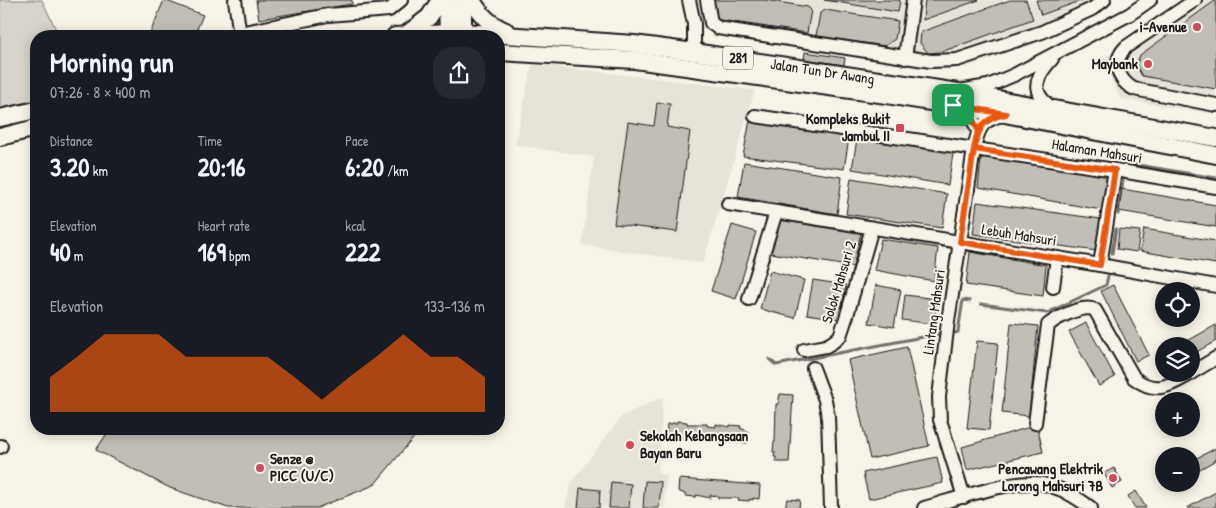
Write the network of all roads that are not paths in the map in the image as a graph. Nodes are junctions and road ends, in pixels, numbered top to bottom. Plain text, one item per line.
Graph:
1 (234, 0) edge
2 (401, 0) edge
3 (440, 0) edge
4 (447, 0) edge
5 (463, 0) edge
6 (472, 0) edge
7 (689, 0) edge
8 (707, 0) edge
9 (913, 0) edge
10 (1104, 0) edge
11 (1150, 0) edge
12 (1195, 0) edge
13 (1092, 9) junction
14 (1103, 29) junction
15 (239, 30) edge
16 (262, 30) edge
17 (409, 30) edge
18 (454, 30) edge
19 (456, 30) edge
20 (503, 30) edge
21 (505, 31) edge
22 (505, 34) edge
23 (517, 34) junction
24 (505, 52) edge
25 (694, 52) junction
26 (1057, 53) junction
27 (905, 58) junction
28 (956, 98) junction
29 (1216, 105) edge
30 (1052, 109) junction
31 (30, 111) edge
32 (1006, 114) junction
33 (755, 116) dead end
34 (0, 118) edge
35 (30, 129) edge
36 (978, 130) junction
37 (0, 136) edge
38 (1216, 138) edge
39 (974, 149) junction
40 (1216, 155) edge
41 (1115, 170) junction
42 (1216, 187) edge
43 (728, 204) dead end
44 (776, 212) junction
45 (872, 228) junction
46 (960, 242) junction
47 (1057, 258) junction
48 (1100, 265) junction
49 (1216, 286) edge
50 (1053, 287) dead end
51 (749, 299) dead end
52 (804, 350) dead end
53 (1216, 358) edge
54 (1200, 367) edge
55 (813, 368) dead end
56 (1176, 382) edge
57 (1035, 422) dead end
58 (964, 497) junction
59 (832, 508) edge
60 (924, 508) edge
61 (1091, 508) edge

1 - 15 street
2 - 16 street
3 - 17 main road
4 - 18 main road
5 - 19 main road
6 - 20 main road
7 - 25 street
8 - 27 street
9 - 27 street
10 - 13 street
11 - 14 street
12 - 29 street
13 - 14 street
13 - 27 street
14 - 26 street
21 - 23 main road
22 - 23 main road, Jalan Tun Dr Awang / 281
23 - 25 main road, Jalan Tun Dr Awang / 281
24 - 28 main road, Jalan Tun Dr Awang / 281
25 - 28 main road, Jalan Tun Dr Awang / 281
26 - 28 street
26 - 30 street
28 - 30 main road, Jalan Tun Dr Awang / 281
28 - 32 main road, Jalan Tun Dr Awang / 281
28 - 36 street
30 - 38 main road, Jalan Tun Dr Awang / 281
31 - 34 main road
32 - 36 street
32 - 40 main road, Jalan Tun Dr Awang / 281
33 - 39 street
35 - 37 main road
36 - 39 street, Lintang Mahsuri
39 - 41 street, Halaman Mahsuri
39 - 46 street, Lintang Mahsuri
41 - 42 street, Halaman Mahsuri
41 - 48 street
43 - 44 street, Lebuh Mahsuri
44 - 45 street, Lebuh Mahsuri
44 - 51 street
45 - 46 street, Lebuh Mahsuri
45 - 52 street, Solok Mahsuri 2
46 - 47 street, Lebuh Mahsuri
46 - 58 street, Lintang Mahsuri
47 - 48 street, Lebuh Mahsuri
47 - 50 street
48 - 49 street, Lebuh Mahsuri
53 - 54 street
55 - 59 street
56 - 57 street
58 - 60 street
58 - 61 street

